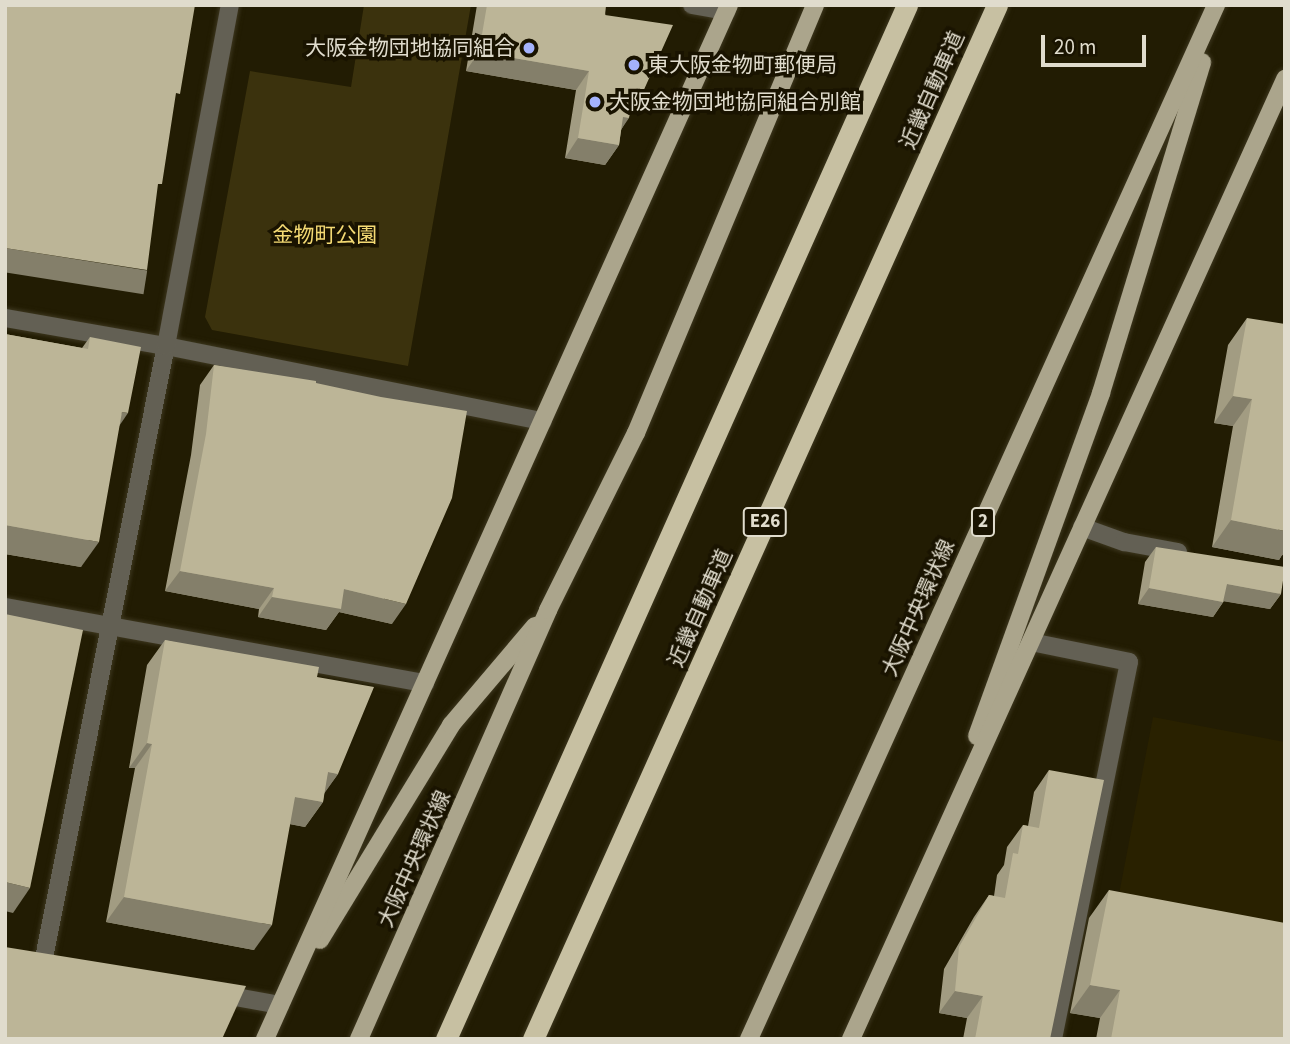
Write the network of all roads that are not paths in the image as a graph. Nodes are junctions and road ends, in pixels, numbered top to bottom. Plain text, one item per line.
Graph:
1 (230, 5) edge
2 (692, 5) edge
3 (815, 5) edge
4 (907, 5) edge
5 (997, 5) edge
6 (1217, 5) edge
7 (728, 8) edge
8 (1285, 79) edge
9 (5, 318) edge
10 (166, 346) junction
11 (543, 421) junction
12 (1082, 527) junction
13 (1191, 555) edge
14 (5, 607) edge
15 (548, 610) junction
16 (110, 626) junction
17 (1031, 642) junction
18 (425, 683) junction
19 (928, 872) junction
20 (43, 963) edge
21 (205, 992) edge
22 (279, 1005) junction
23 (265, 1039) edge
24 (359, 1039) edge
25 (446, 1039) edge
26 (533, 1039) edge
27 (749, 1039) edge
28 (851, 1039) edge
29 (1053, 1039) edge

1 - 10 street
2 - 7 street
3 - 15 main road, 大阪中央環状線
4 - 25 highway
5 - 26 highway, 近畿自動車道 / E26
6 - 19 main road
6 - 27 main road, 大阪中央環状線 / 2
7 - 11 main road
8 - 12 main road
9 - 10 street
10 - 11 street
10 - 16 street
11 - 18 main road
12 - 13 street
12 - 17 main road
14 - 16 street
15 - 22 main road
15 - 24 main road, 大阪中央環状線
16 - 18 street
16 - 20 street
17 - 19 main road
17 - 29 street
18 - 22 main road
19 - 28 main road
21 - 22 street
22 - 23 main road

